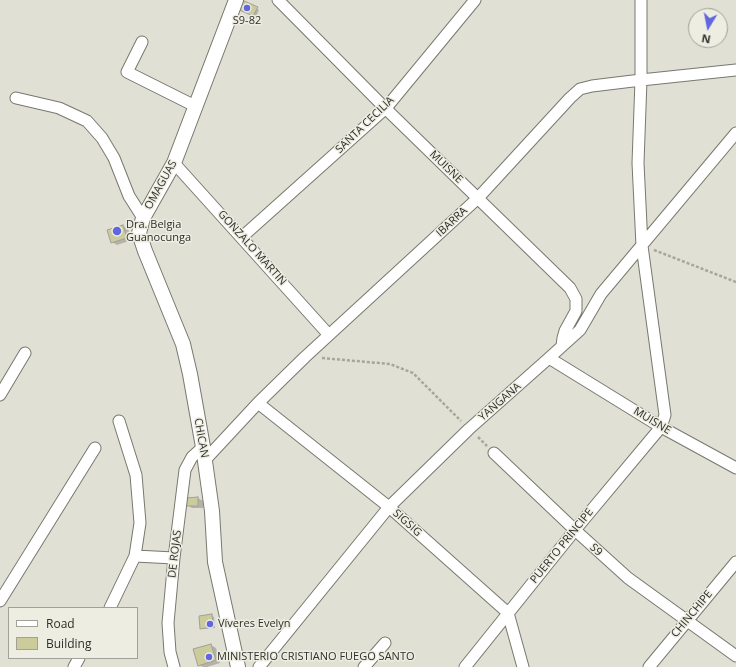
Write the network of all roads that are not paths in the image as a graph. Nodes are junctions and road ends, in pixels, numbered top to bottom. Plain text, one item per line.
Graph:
1 (236, 0) edge
2 (278, 0) edge
3 (475, 0) edge
4 (641, 0) edge
5 (142, 42) dead end
6 (736, 70) edge
7 (641, 80) junction
8 (16, 98) dead end
9 (195, 106) junction
10 (386, 108) junction
11 (736, 133) edge
12 (174, 163) junction
13 (478, 198) junction
14 (143, 218) junction
15 (242, 237) junction
16 (642, 246) junction
17 (329, 335) junction
18 (562, 346) junction
19 (25, 353) dead end
20 (550, 358) junction
21 (0, 395) edge
22 (258, 403) junction
23 (119, 421) dead end
24 (661, 427) junction
25 (95, 448) dead end
26 (204, 453) junction
27 (494, 453) road end
28 (736, 468) edge
29 (389, 508) junction
30 (575, 530) junction
31 (135, 556) junction
32 (174, 558) junction
33 (736, 562) edge
34 (0, 600) edge
35 (110, 607) edge
36 (508, 613) junction
37 (687, 620) junction
38 (385, 643) dead end
39 (736, 656) edge
40 (174, 667) edge
41 (238, 667) edge
42 (259, 667) edge
43 (364, 667) edge
44 (465, 667) edge
45 (523, 667) edge
46 (649, 667) edge

1 - 9 street, OMAGUAS
2 - 10 street, MUISNE
3 - 10 street, SANTA CECILIA
4 - 7 street
5 - 9 street
6 - 7 street, IBARRA
7 - 13 street, IBARRA
7 - 16 street
8 - 14 street, OMAGUAS
9 - 12 street, OMAGUAS
10 - 13 street, MUISNE
10 - 15 street, SANTA CECILIA
11 - 16 street, YANGANA
12 - 14 street, OMAGUAS
12 - 15 street, GONZALO MARTIN
13 - 17 street, IBARRA
13 - 18 street, MUISNE
14 - 26 street, CHICAN
15 - 17 street, GONZALO MARTIN
16 - 18 street, YANGANA
16 - 24 street
17 - 22 street, IBARRA
18 - 20 street, YANGANA
19 - 21 street
20 - 24 street, MUISNE
20 - 29 street, YANGANA
22 - 26 street, IBARRA
22 - 29 street, SIGSIG
23 - 31 street
24 - 28 street, MUISNE
24 - 30 street, PUERTO PRINCIPE
25 - 34 street
26 - 32 street, DE ROJAS
26 - 41 street, CHICAN
27 - 30 street, S9
29 - 36 street, SIGSIG
29 - 42 street, YANGANA
30 - 36 street, PUERTO PRINCIPE
30 - 37 street, S9
31 - 32 street
31 - 35 street
32 - 40 street, DE ROJAS
33 - 37 street, CHINCHIPE
36 - 44 street, PUERTO PRINCIPE
36 - 45 street
37 - 39 street, S9
37 - 46 street, CHINCHIPE
38 - 43 street

